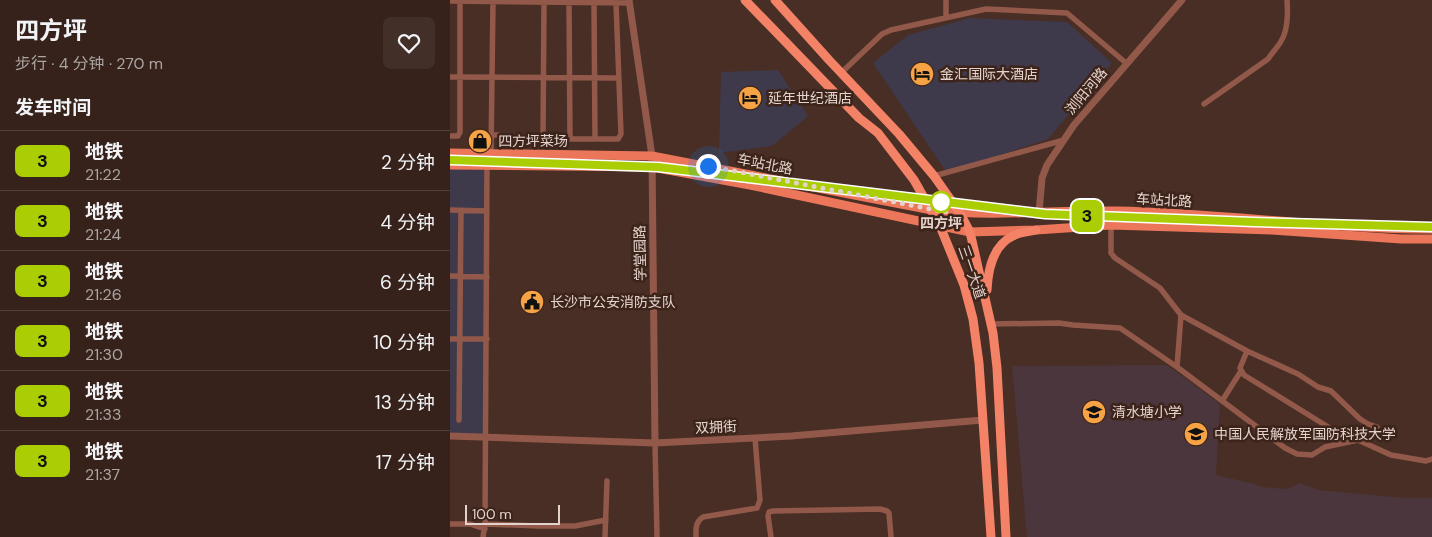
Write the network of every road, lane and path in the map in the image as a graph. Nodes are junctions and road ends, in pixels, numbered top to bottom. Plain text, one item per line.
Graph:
1 (745, 0) edge
2 (775, 0) edge
3 (946, 0) edge
4 (1182, 0) edge
5 (1287, 0) edge
6 (454, 1) edge
7 (478, 1) edge
8 (526, 1) edge
9 (553, 1) edge
10 (577, 1) edge
11 (493, 2) junction
12 (544, 2) junction
13 (568, 2) junction
14 (597, 2) edge
15 (629, 2) edge
16 (616, 3) junction
17 (946, 17) junction
18 (1126, 63) junction
19 (841, 72) junction
20 (450, 77) edge
21 (460, 77) junction
22 (492, 77) junction
23 (543, 78) junction
24 (569, 78) junction
25 (594, 78) junction
26 (616, 78) dead end
27 (1204, 104) dead end
28 (491, 135) junction
29 (450, 136) edge
30 (543, 139) junction
31 (570, 139) junction
32 (595, 139) junction
33 (1064, 140) junction
34 (450, 153) edge
35 (491, 154) junction
36 (652, 156) junction
37 (450, 165) edge
38 (488, 165) junction
39 (652, 168) junction
40 (934, 176) junction
41 (450, 210) edge
42 (461, 210) junction
43 (932, 210) junction
44 (487, 211) junction
45 (960, 213) junction
46 (1039, 213) junction
47 (1111, 225) junction
48 (940, 226) junction
49 (1432, 229) edge
50 (1036, 230) junction
51 (970, 232) junction
52 (1432, 239) edge
53 (450, 276) edge
54 (461, 276) junction
55 (487, 276) junction
56 (986, 298) junction
57 (1181, 315) junction
58 (992, 324) junction
59 (450, 338) edge
60 (460, 339) junction
61 (487, 339) junction
62 (1247, 351) junction
63 (1177, 367) junction
64 (1240, 371) junction
65 (1222, 401) junction
66 (459, 420) dead end
67 (983, 420) junction
68 (1377, 427) dead end
69 (1332, 430) dead end
70 (450, 436) edge
71 (486, 436) junction
72 (755, 438) junction
73 (655, 443) junction
74 (1432, 459) edge
75 (608, 481) dead end
76 (759, 505) junction
77 (769, 512) junction
78 (606, 520) junction
79 (450, 524) edge
80 (485, 526) junction
81 (484, 537) edge
82 (605, 537) edge
83 (657, 537) edge
84 (696, 537) edge
85 (770, 537) edge
86 (891, 537) edge
87 (991, 537) edge
88 (1006, 537) edge

1 - 43 highway, 三一大道
2 - 19 highway, 三一大道
3 - 17 street
4 - 18 street, 浏阳河路
5 - 27 street
6 - 7 street
6 - 21 street
7 - 11 street
8 - 11 street
8 - 12 street
9 - 12 street
9 - 13 street
10 - 13 street
10 - 14 street
11 - 22 street
12 - 23 street
13 - 24 street
14 - 16 street
14 - 25 street
15 - 16 street
15 - 36 street, 学堂园路
16 - 32 street
17 - 18 street
17 - 19 street
18 - 33 street, 浏阳河路
19 - 40 highway, 三一大道
20 - 21 street
21 - 22 street
21 - 29 street
22 - 23 street
22 - 28 street
23 - 24 street
23 - 30 street
24 - 25 street
24 - 31 street
25 - 26 street
25 - 32 street
28 - 30 street
28 - 35 street
30 - 31 street
31 - 32 street
33 - 40 street
33 - 46 street, 浏阳河路
34 - 35 main road, 车站北路
35 - 36 main road, 车站北路
36 - 39 street, 学堂园路
36 - 43 main road, 车站北路
37 - 38 main road, 车站北路
38 - 39 main road, 车站北路
38 - 44 street
39 - 48 main road, 车站北路
39 - 73 street, 学堂园路
40 - 45 highway, 三一大道
41 - 42 street
42 - 44 street
42 - 54 street
43 - 45 main road, 车站北路
43 - 48 highway, 三一大道
44 - 55 street
45 - 46 main road, 车站北路
45 - 51 highway, 三一大道
46 - 49 main road, 车站北路
47 - 50 main road, 车站北路
47 - 52 main road, 车站北路
47 - 57 street
48 - 51 main road, 车站北路
48 - 67 highway, 三一大道
50 - 51 main road, 车站北路
50 - 56 highway
51 - 56 highway, 三一大道
53 - 54 street
54 - 55 street
54 - 60 street
55 - 61 street
56 - 58 highway, 三一大道
57 - 62 street
57 - 63 street
58 - 63 street
58 - 88 highway, 三一大道
59 - 60 street
60 - 61 street
60 - 66 street
61 - 71 street
62 - 64 street
62 - 68 street
63 - 65 street
64 - 65 street
64 - 69 street
65 - 74 street
67 - 72 street, 双拥街
67 - 87 highway, 三一大道
70 - 71 street, 双拥街
71 - 73 street, 双拥街
71 - 80 street
72 - 73 street, 双拥街
72 - 76 street
73 - 83 street, 学堂园路
75 - 78 street
76 - 77 street
76 - 84 street
77 - 85 street
77 - 86 street
78 - 80 street
78 - 82 street
79 - 80 street
80 - 81 street

